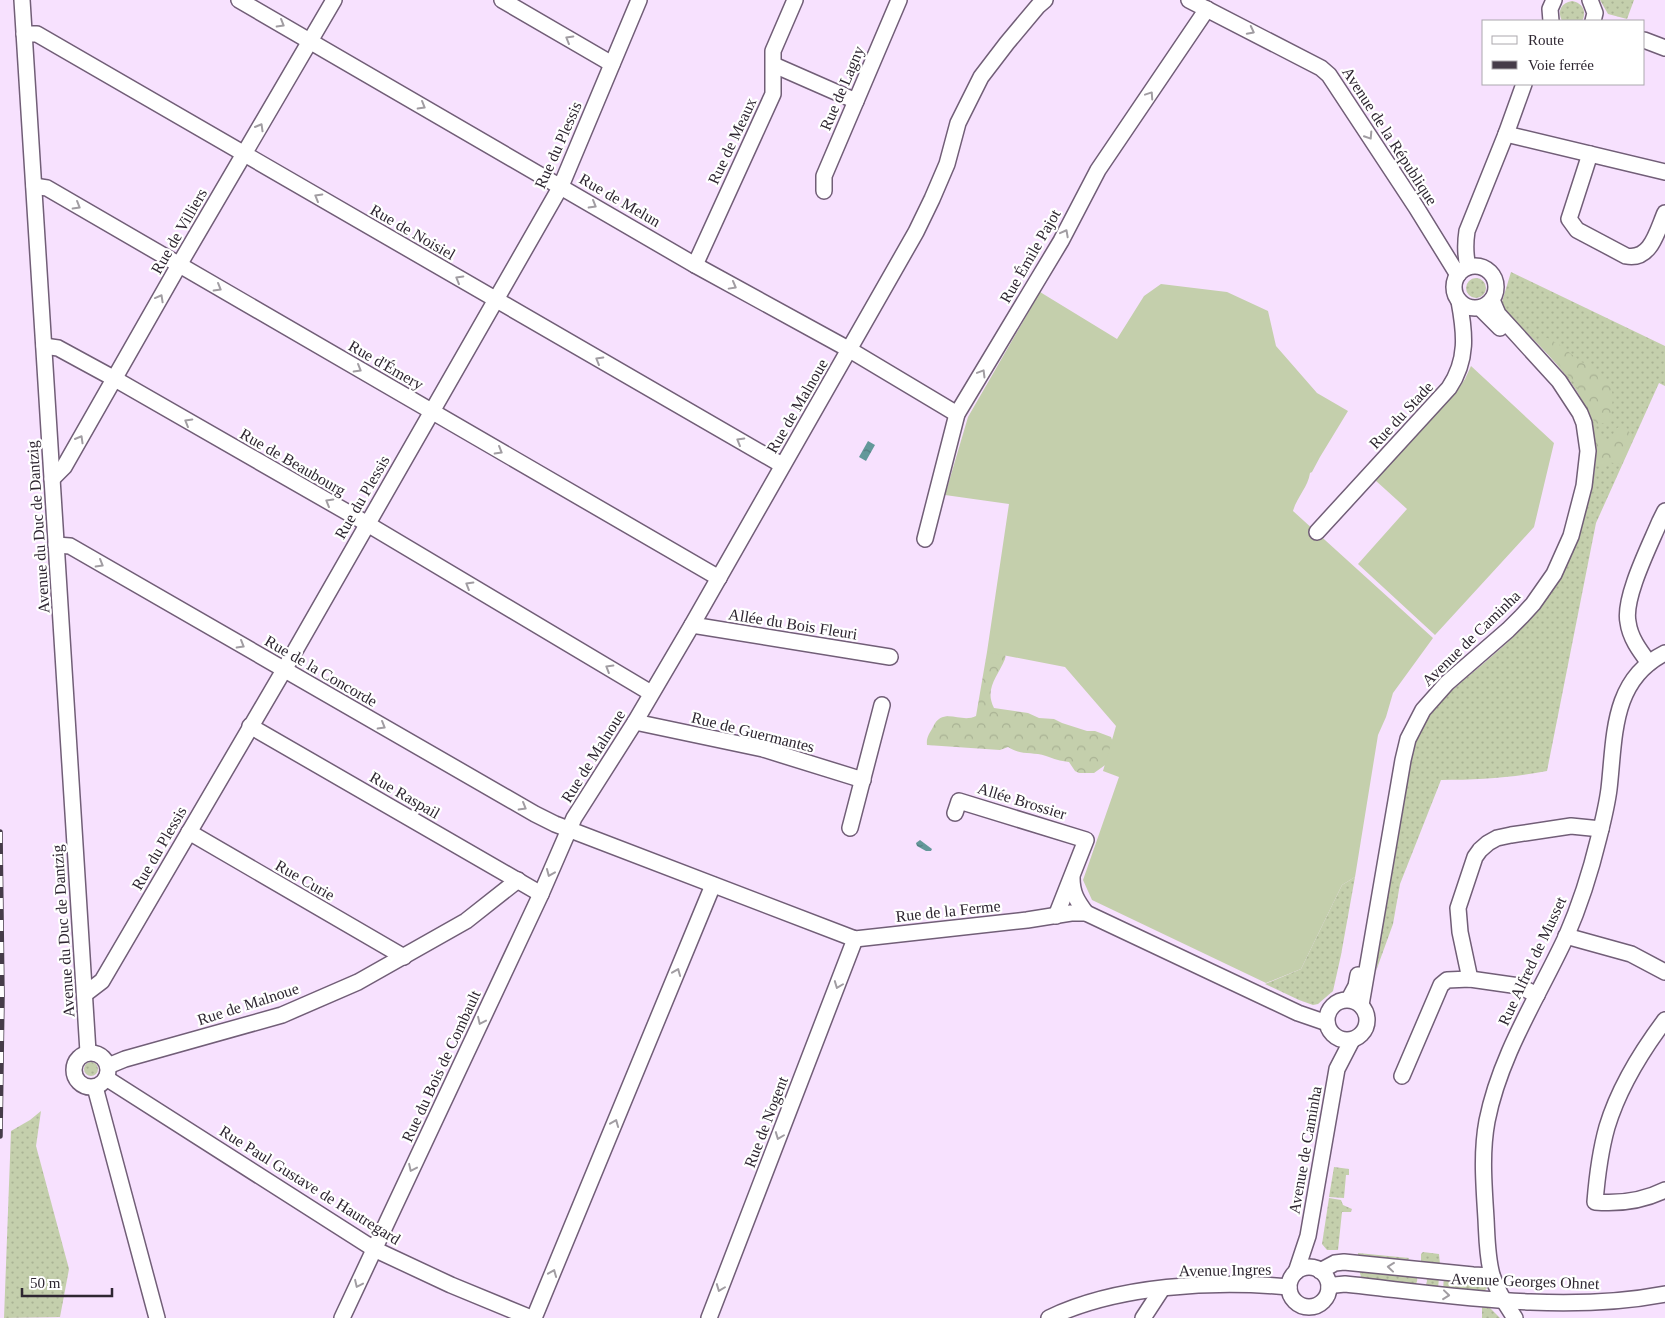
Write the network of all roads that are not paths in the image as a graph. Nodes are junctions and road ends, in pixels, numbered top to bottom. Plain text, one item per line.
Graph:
1 (22, 0) edge
2 (239, 0) edge
3 (334, 0) edge
4 (502, 0) edge
5 (639, 0) edge
6 (795, 0) edge
7 (899, 0) edge
8 (1045, 0) edge
9 (1189, 0) edge
10 (1554, 0) edge
11 (1590, 0) edge
12 (1207, 9) junction
13 (1551, 20) edge
14 (1594, 20) edge
15 (24, 34) junction
16 (1645, 40) edge
17 (310, 41) junction
18 (1665, 48) edge
19 (612, 64) junction
20 (774, 65) junction
21 (1524, 85) edge
22 (856, 100) junction
23 (1506, 134) junction
24 (244, 154) junction
25 (1590, 154) junction
26 (1665, 172) edge
27 (34, 186) junction
28 (561, 186) junction
29 (824, 191) dead end
30 (1665, 213) edge
31 (179, 265) junction
32 (695, 265) junction
33 (1463, 271) junction
34 (496, 301) junction
35 (1459, 301) junction
36 (1486, 304) junction
37 (44, 346) junction
38 (850, 350) junction
39 (115, 379) junction
40 (432, 412) junction
41 (957, 414) junction
42 (782, 466) junction
43 (52, 479) junction
44 (1665, 511) edge
45 (367, 524) junction
46 (1317, 532) dead end
47 (925, 539) dead end
48 (56, 545) junction
49 (719, 578) junction
50 (692, 625) junction
51 (1665, 653) edge
52 (890, 657) dead end
53 (1649, 663) junction
54 (284, 670) junction
55 (651, 693) junction
56 (882, 705) dead end
57 (635, 722) junction
58 (250, 726) junction
59 (863, 780) junction
60 (955, 813) dead end
61 (850, 828) dead end
62 (569, 829) junction
63 (1601, 829) junction
64 (189, 832) junction
65 (1072, 878) junction
66 (518, 880) junction
67 (713, 885) junction
68 (541, 894) junction
69 (1086, 913) junction
70 (1056, 916) junction
71 (1566, 936) junction
72 (855, 940) junction
73 (404, 957) junction
74 (1665, 972) edge
75 (1470, 979) junction
76 (85, 994) junction
77 (1537, 995) junction
78 (1355, 1002) junction
79 (1665, 1020) edge
80 (1330, 1029) junction
81 (1352, 1040) junction
82 (88, 1052) junction
83 (1337, 1069) junction
84 (1402, 1076) dead end
85 (103, 1077) junction
86 (1665, 1190) edge
87 (374, 1249) junction
88 (1352, 1263) junction
89 (1309, 1270) junction
90 (1414, 1270) junction
91 (1492, 1276) junction
92 (1359, 1286) junction
93 (1329, 1287) junction
94 (1162, 1289) junction
95 (1412, 1291) junction
96 (1137, 1292) junction
97 (1291, 1294) junction
98 (1665, 1294) edge
99 (1502, 1299) junction
100 (1306, 1313) edge
101 (157, 1318) edge
102 (342, 1318) edge
103 (533, 1318) edge
104 (709, 1318) edge
105 (1050, 1318) edge
106 (1143, 1318) edge
107 (1295, 1318) edge
108 (1515, 1318) edge

1 - 15 street, Avenue du Duc de Dantzig
2 -> 17 street, Rue de Melun
3 - 17 street, Rue de Villiers
19 -> 4 street
5 - 19 street, Rue du Plessis
6 - 20 street, Rue de Meaux
7 - 22 street, Rue de Lagny
8 - 38 street, Rue de Malnoue
9 - 12 street, Avenue de la République
10 - 13 street
11 - 14 street
12 -> 33 street, Avenue de la République
41 -> 12 street, Rue Émile Pajot
15 - 24 street, Rue de Noisiel
15 - 27 street, Avenue du Duc de Dantzig
16 - 18 street
24 -> 17 street, Rue de Villiers
17 -> 28 street, Rue de Melun
19 - 28 street, Rue du Plessis
20 - 22 street
20 - 32 street, Rue de Meaux
21 - 23 street
22 - 29 street, Rue de Lagny
23 - 25 street
23 - 33 street
24 - 31 street, Rue de Villiers
34 -> 24 street, Rue de Noisiel
25 - 26 street
25 - 30 street
27 -> 31 street, Rue d'Émery
27 - 37 street, Avenue du Duc de Dantzig
28 -> 32 street, Rue de Melun
28 - 34 street, Rue du Plessis
39 -> 31 street, Rue de Villiers
31 -> 40 street, Rue d'Émery
32 -> 38 street, Rue de Melun
33 - 35 street
33 - 36 street
34 - 40 street, Rue du Plessis
42 -> 34 street, Rue de Noisiel
35 - 36 street
35 - 46 street, Rue du Stade
36 - 78 street, Avenue de Caminha
37 - 39 street, Rue de Beaubourg
37 - 43 street, Avenue du Duc de Dantzig
38 - 41 street, Rue de Melun
38 - 42 street, Rue de Malnoue
43 -> 39 street, Rue de Villiers
45 -> 39 street, Rue de Beaubourg
40 - 45 street, Rue du Plessis
40 -> 49 street, Rue d'Émery
41 - 47 street, Rue Émile Pajot
42 - 49 street, Rue de Malnoue
43 - 48 street, Avenue du Duc de Dantzig
44 - 53 street
45 - 54 street, Rue du Plessis
55 -> 45 street, Rue de Beaubourg
48 -> 54 street, Rue de la Concorde
48 - 76 street, Avenue du Duc de Dantzig
49 - 50 street, Rue de Malnoue
50 - 52 street, Allée du Bois Fleuri
50 - 55 street, Rue de Malnoue
51 - 53 street, Rue Alfred de Musset
53 - 63 street, Rue Alfred de Musset
54 - 58 street, Rue du Plessis
54 -> 62 street, Rue de la Concorde
55 - 57 street, Rue de Malnoue
56 - 59 street
57 - 59 street, Rue de Guermantes
57 - 62 street, Rue de Malnoue
58 - 64 street, Rue du Plessis
58 - 66 street, Rue Raspail
59 - 61 street
60 - 65 street, Allée Brossier
62 - 67 street, Rue de la Ferme
62 -> 68 street, Rue du Bois de Combault
63 - 71 street, Rue Alfred de Musset
63 - 75 street
64 - 73 street, Rue Curie
64 - 76 street, Rue du Plessis
65 - 69 street
65 - 70 street
66 - 68 street, Rue Raspail
66 - 73 street, Rue de Malnoue
67 - 72 street, Rue de la Ferme
103 -> 67 street
68 -> 87 street, Rue du Bois de Combault
69 - 70 street, Rue de la Ferme
69 - 80 street, Rue de la Ferme
70 - 72 street, Rue de la Ferme
71 - 74 street
71 - 77 street, Rue Alfred de Musset
72 -> 104 street, Rue de Nogent
73 - 85 street, Rue de Malnoue
75 - 77 street
75 - 84 street
76 - 82 street, Avenue du Duc de Dantzig
77 - 91 street, Rue Alfred de Musset
78 - 80 street
78 - 81 street
79 - 86 street
80 - 81 street
80 - 83 street, Avenue de Caminha
81 - 83 street, Avenue de Caminha
82 - 85 street
82 - 85 street
83 - 89 street, Avenue de Caminha
85 - 87 street, Rue Paul Gustave de Hautregard
85 - 101 street
87 -> 102 street, Rue du Bois de Combault
87 - 103 street, Rue Paul Gustave de Hautregard
88 - 89 street, Avenue Georges Ohnet
90 -> 88 street, Avenue Georges Ohnet
88 - 92 street
89 - 93 street
89 - 97 street
90 - 91 street, Avenue Georges Ohnet
90 - 95 street
91 - 99 street, Rue Alfred de Musset
92 - 93 street, Avenue Georges Ohnet
92 - 95 street, Avenue Georges Ohnet
93 - 100 street
94 - 96 street, Avenue Ingres
94 - 97 street, Avenue Ingres
94 - 106 street, Avenue Ingres
95 -> 99 street, Avenue Georges Ohnet
96 - 105 street, Avenue Ingres
96 - 106 street, Avenue Ingres
97 - 100 street
97 - 107 street
98 - 99 street, Avenue Georges Ohnet
99 - 108 street, Rue Alfred de Musset

